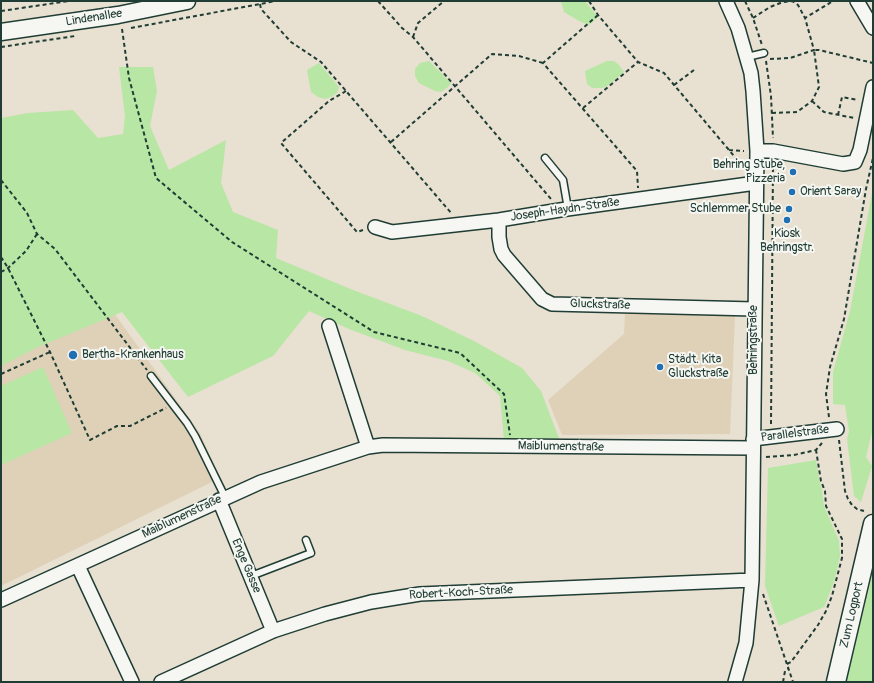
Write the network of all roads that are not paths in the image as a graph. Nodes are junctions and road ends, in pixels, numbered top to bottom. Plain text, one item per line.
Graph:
1 (188, 1) edge
2 (726, 1) edge
3 (857, 1) edge
4 (873, 28) edge
5 (1, 32) edge
6 (765, 56) road end
7 (747, 57) junction
8 (873, 87) edge
9 (757, 151) junction
10 (544, 158) dead end
11 (756, 183) junction
12 (564, 209) junction
13 (499, 220) junction
14 (375, 227) road end
15 (754, 309) junction
16 (329, 326) dead end
17 (151, 376) road end
18 (831, 430) road end
19 (368, 447) junction
20 (753, 448) junction
21 (222, 498) junction
22 (868, 518) edge
23 (306, 540) dead end
24 (78, 566) junction
25 (251, 576) junction
26 (752, 584) junction
27 (1, 600) edge
28 (273, 631) junction
29 (132, 682) edge
30 (161, 682) edge
31 (735, 682) edge
32 (836, 682) edge

1 - 5 street, Lindenallee
2 - 7 street, Behringstraße
3 - 4 street
6 - 7 lane
7 - 9 street, Behringstraße
8 - 9 street
9 - 11 street, Behringstraße
10 - 12 lane
11 - 12 street, Joseph-Haydn-Straße
11 - 15 street, Behringstraße
12 - 13 street, Joseph-Haydn-Straße
13 - 14 street, Joseph-Haydn-Straße
13 - 15 street, Gluckstraße
15 - 20 street, Behringstraße
16 - 19 street
17 - 21 lane
18 - 20 street, Parallelstraße
19 - 20 street, Maiblumenstraße
19 - 21 street, Maiblumenstraße
20 - 26 street, Behringstraße
21 - 24 street, Maiblumenstraße
21 - 25 street, Enge Gasse
22 - 32 main road, Zum Logport
23 - 25 lane
24 - 27 street, Maiblumenstraße
24 - 29 street
25 - 28 street, Enge Gasse
26 - 28 street, Robert-Koch-Straße
26 - 31 street, Behringstraße
28 - 30 street, Robert-Koch-Straße

